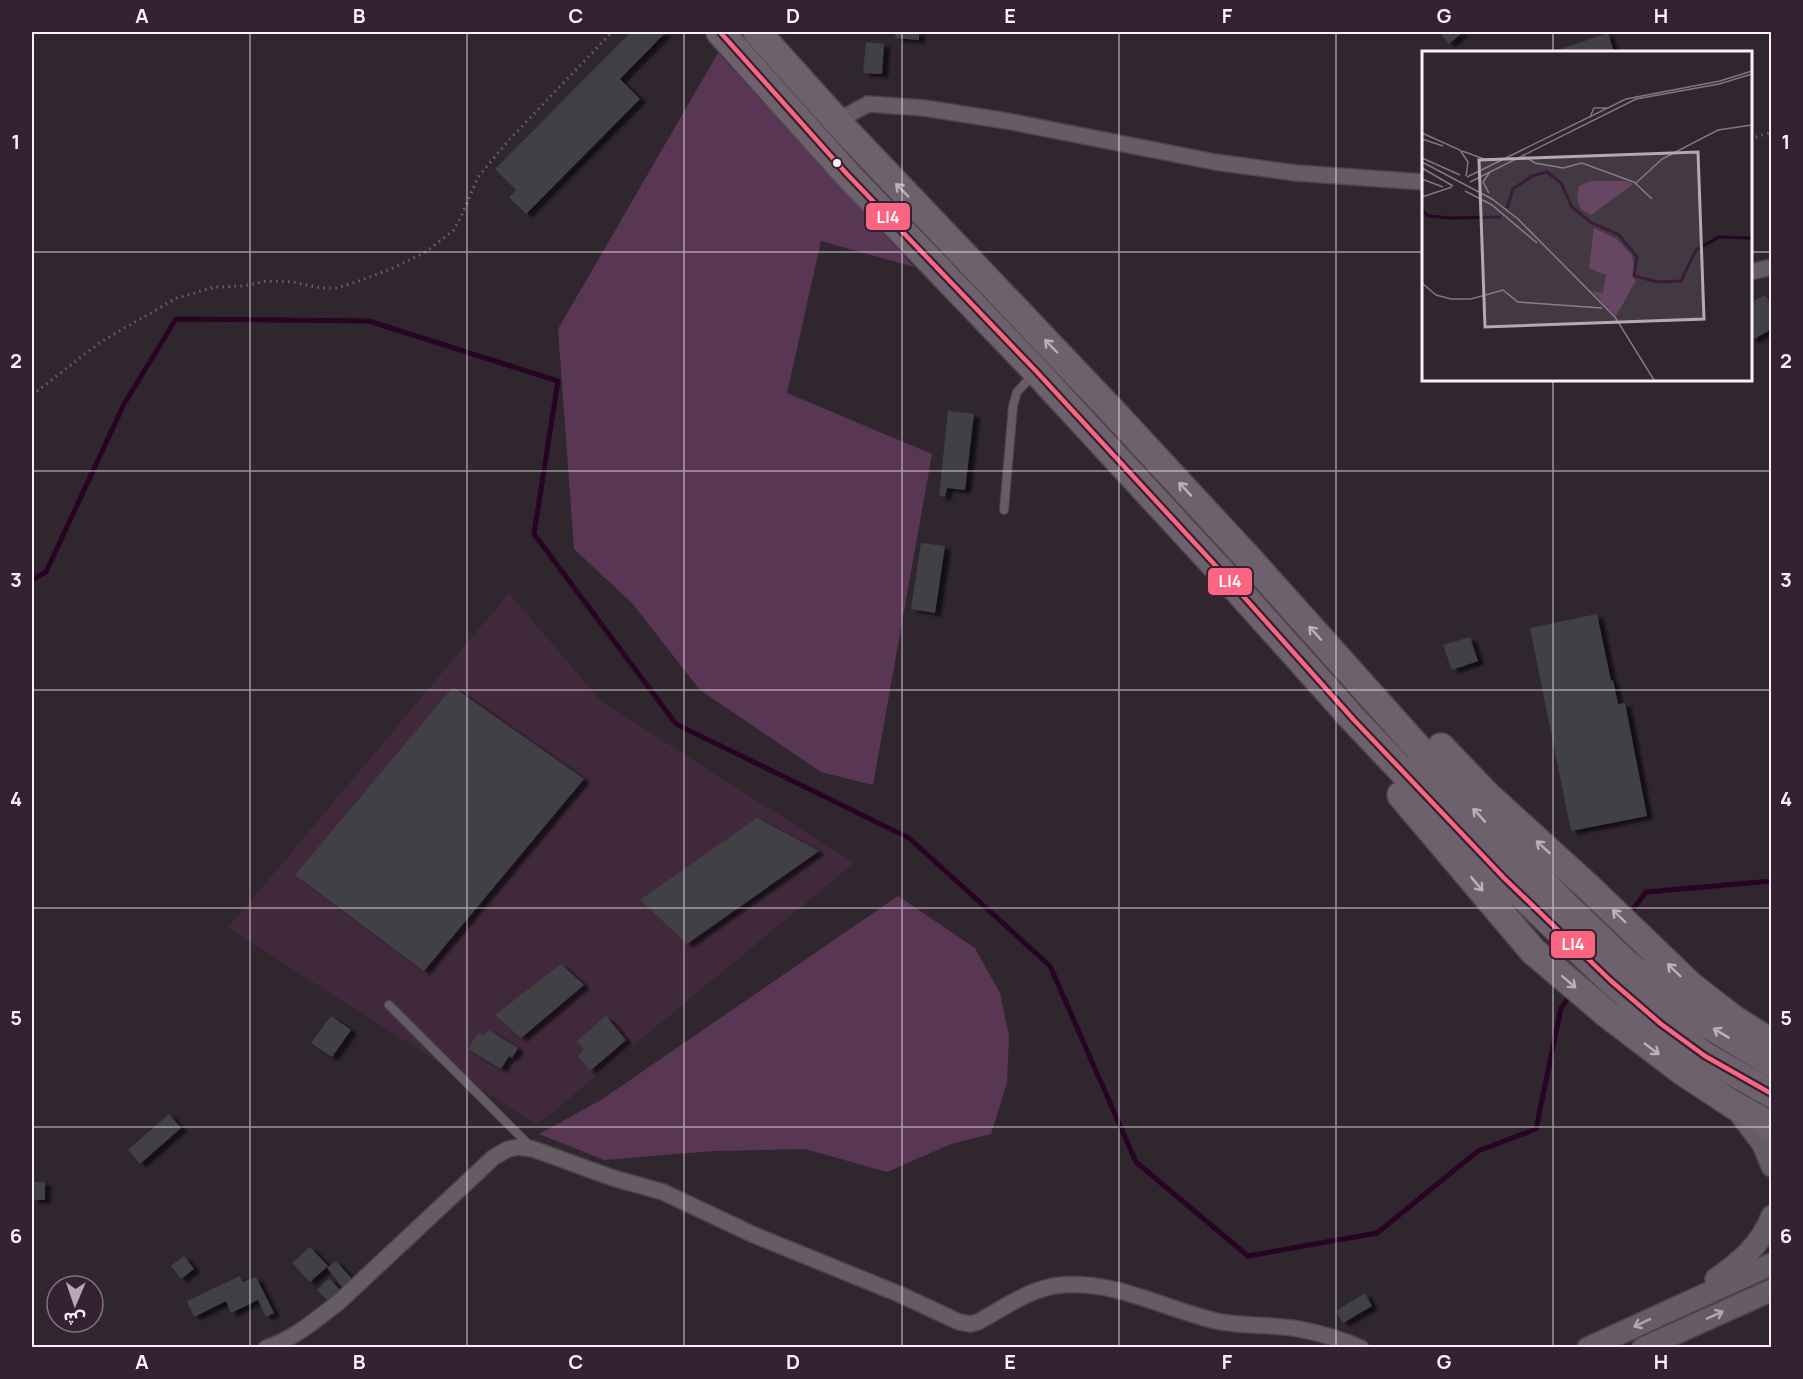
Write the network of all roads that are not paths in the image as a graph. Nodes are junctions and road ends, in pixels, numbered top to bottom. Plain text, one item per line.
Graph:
1 (720, 32) edge
2 (757, 32) edge
3 (837, 121) junction
4 (1422, 182) edge
5 (1772, 267) edge
6 (1752, 272) edge
7 (1036, 371) junction
8 (1004, 510) dead end
9 (1354, 677) junction
10 (1354, 720) junction
11 (1558, 915) junction
12 (389, 1005) dead end
13 (1772, 1042) edge
14 (1772, 1063) edge
15 (1772, 1094) edge
16 (1732, 1104) junction
17 (1772, 1126) edge
18 (533, 1149) junction
19 (1772, 1166) edge
20 (1772, 1216) edge
21 (1772, 1264) edge
22 (1766, 1293) edge
23 (1671, 1309) junction
24 (266, 1347) edge
25 (1361, 1347) edge
26 (1588, 1347) edge
27 (1643, 1347) edge

1 - 7 highway
2 - 3 highway
3 - 4 street
9 -> 3 highway
5 - 6 street
7 - 8 lane
7 - 10 highway
11 -> 9 highway
13 -> 9 highway
10 - 11 highway
10 -> 16 highway
14 -> 11 highway
11 - 15 highway
12 - 18 lane
16 - 17 highway
16 - 19 street
18 - 24 street
18 - 25 street
20 - 23 street
21 - 23 street
27 -> 22 street
23 -> 26 street

